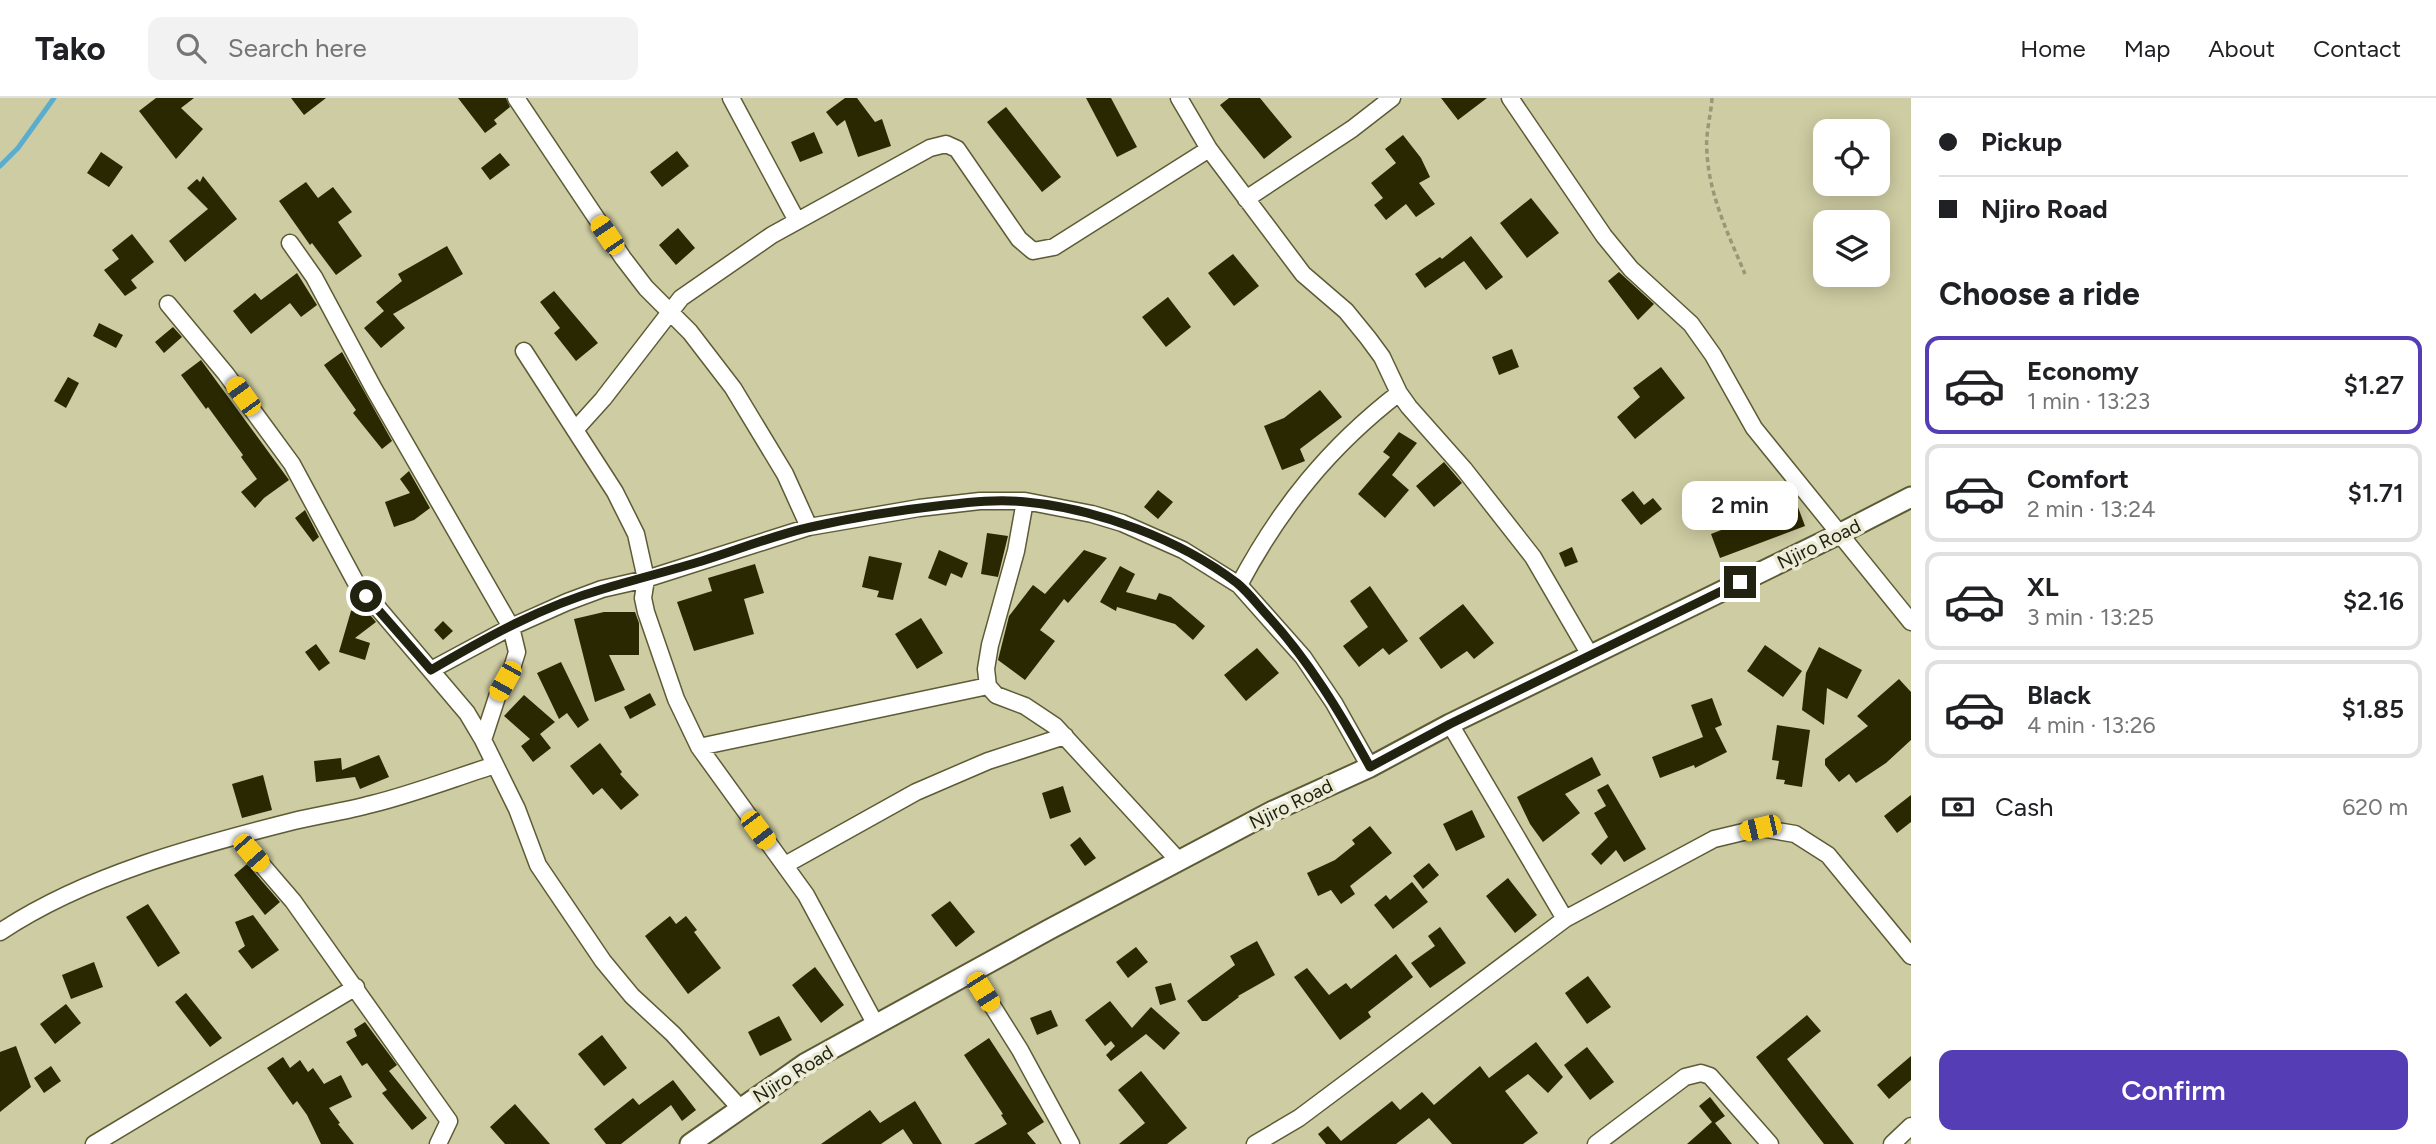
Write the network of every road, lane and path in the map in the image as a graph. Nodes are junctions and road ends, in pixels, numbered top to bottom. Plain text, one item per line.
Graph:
1 (516, 98) edge
2 (731, 98) edge
3 (1179, 98) edge
4 (1392, 98) edge
5 (1510, 98) edge
6 (1712, 98) edge
7 (1209, 149) junction
8 (1246, 199) junction
9 (797, 221) junction
10 (290, 243) dead end
11 (1745, 274) dead end
12 (168, 303) dead end
13 (669, 311) junction
14 (524, 351) dead end
15 (1399, 393) junction
16 (575, 430) junction
17 (1911, 497) edge
18 (1025, 501) junction
19 (809, 527) junction
20 (1839, 534) junction
21 (646, 579) junction
22 (1239, 585) junction
23 (1911, 622) edge
24 (511, 627) junction
25 (1590, 655) junction
26 (431, 670) junction
27 (988, 686) junction
28 (1450, 724) junction
29 (1065, 736) junction
30 (483, 740) junction
31 (699, 747) junction
32 (495, 765) junction
33 (1370, 767) junction
34 (238, 837) junction
35 (1179, 861) junction
36 (785, 865) junction
37 (1565, 919) junction
38 (0, 932) edge
39 (1911, 956) edge
40 (971, 972) junction
41 (356, 987) junction
42 (876, 1025) junction
43 (740, 1108) junction
44 (1911, 1126) edge
45 (94, 1144) edge
46 (438, 1144) edge
47 (690, 1144) edge
48 (1071, 1144) edge
49 (1255, 1144) edge
50 (1596, 1144) edge
51 (1770, 1144) edge
52 (1892, 1144) edge

1 - 13 street
2 - 9 street
3 - 7 street
4 - 8 street
5 - 20 street
6 - 11 path
7 - 8 street
7 - 9 street
8 - 15 street
9 - 13 street
10 - 24 street
12 - 26 street
13 - 16 street
13 - 19 street
14 - 16 street
15 - 22 street
15 - 25 street
16 - 21 street
17 - 20 street, Njiro Road
18 - 19 street
18 - 22 street
18 - 27 street
19 - 21 street
20 - 23 street
20 - 25 street, Njiro Road
21 - 24 street
21 - 31 street
22 - 33 street
24 - 26 street
24 - 30 street
25 - 28 street, Njiro Road
26 - 30 street
27 - 29 street
27 - 31 street
28 - 33 street, Njiro Road
28 - 37 street
29 - 35 street
29 - 36 street
30 - 32 street
31 - 36 street
32 - 34 street
32 - 43 street
33 - 35 street, Njiro Road
34 - 38 street
34 - 41 street
35 - 40 street, Njiro Road
36 - 42 street
37 - 39 street
37 - 49 street
40 - 42 street, Njiro Road
40 - 48 street
41 - 45 street
41 - 46 street
42 - 43 street, Njiro Road
43 - 47 street, Njiro Road
44 - 52 street
50 - 51 street

